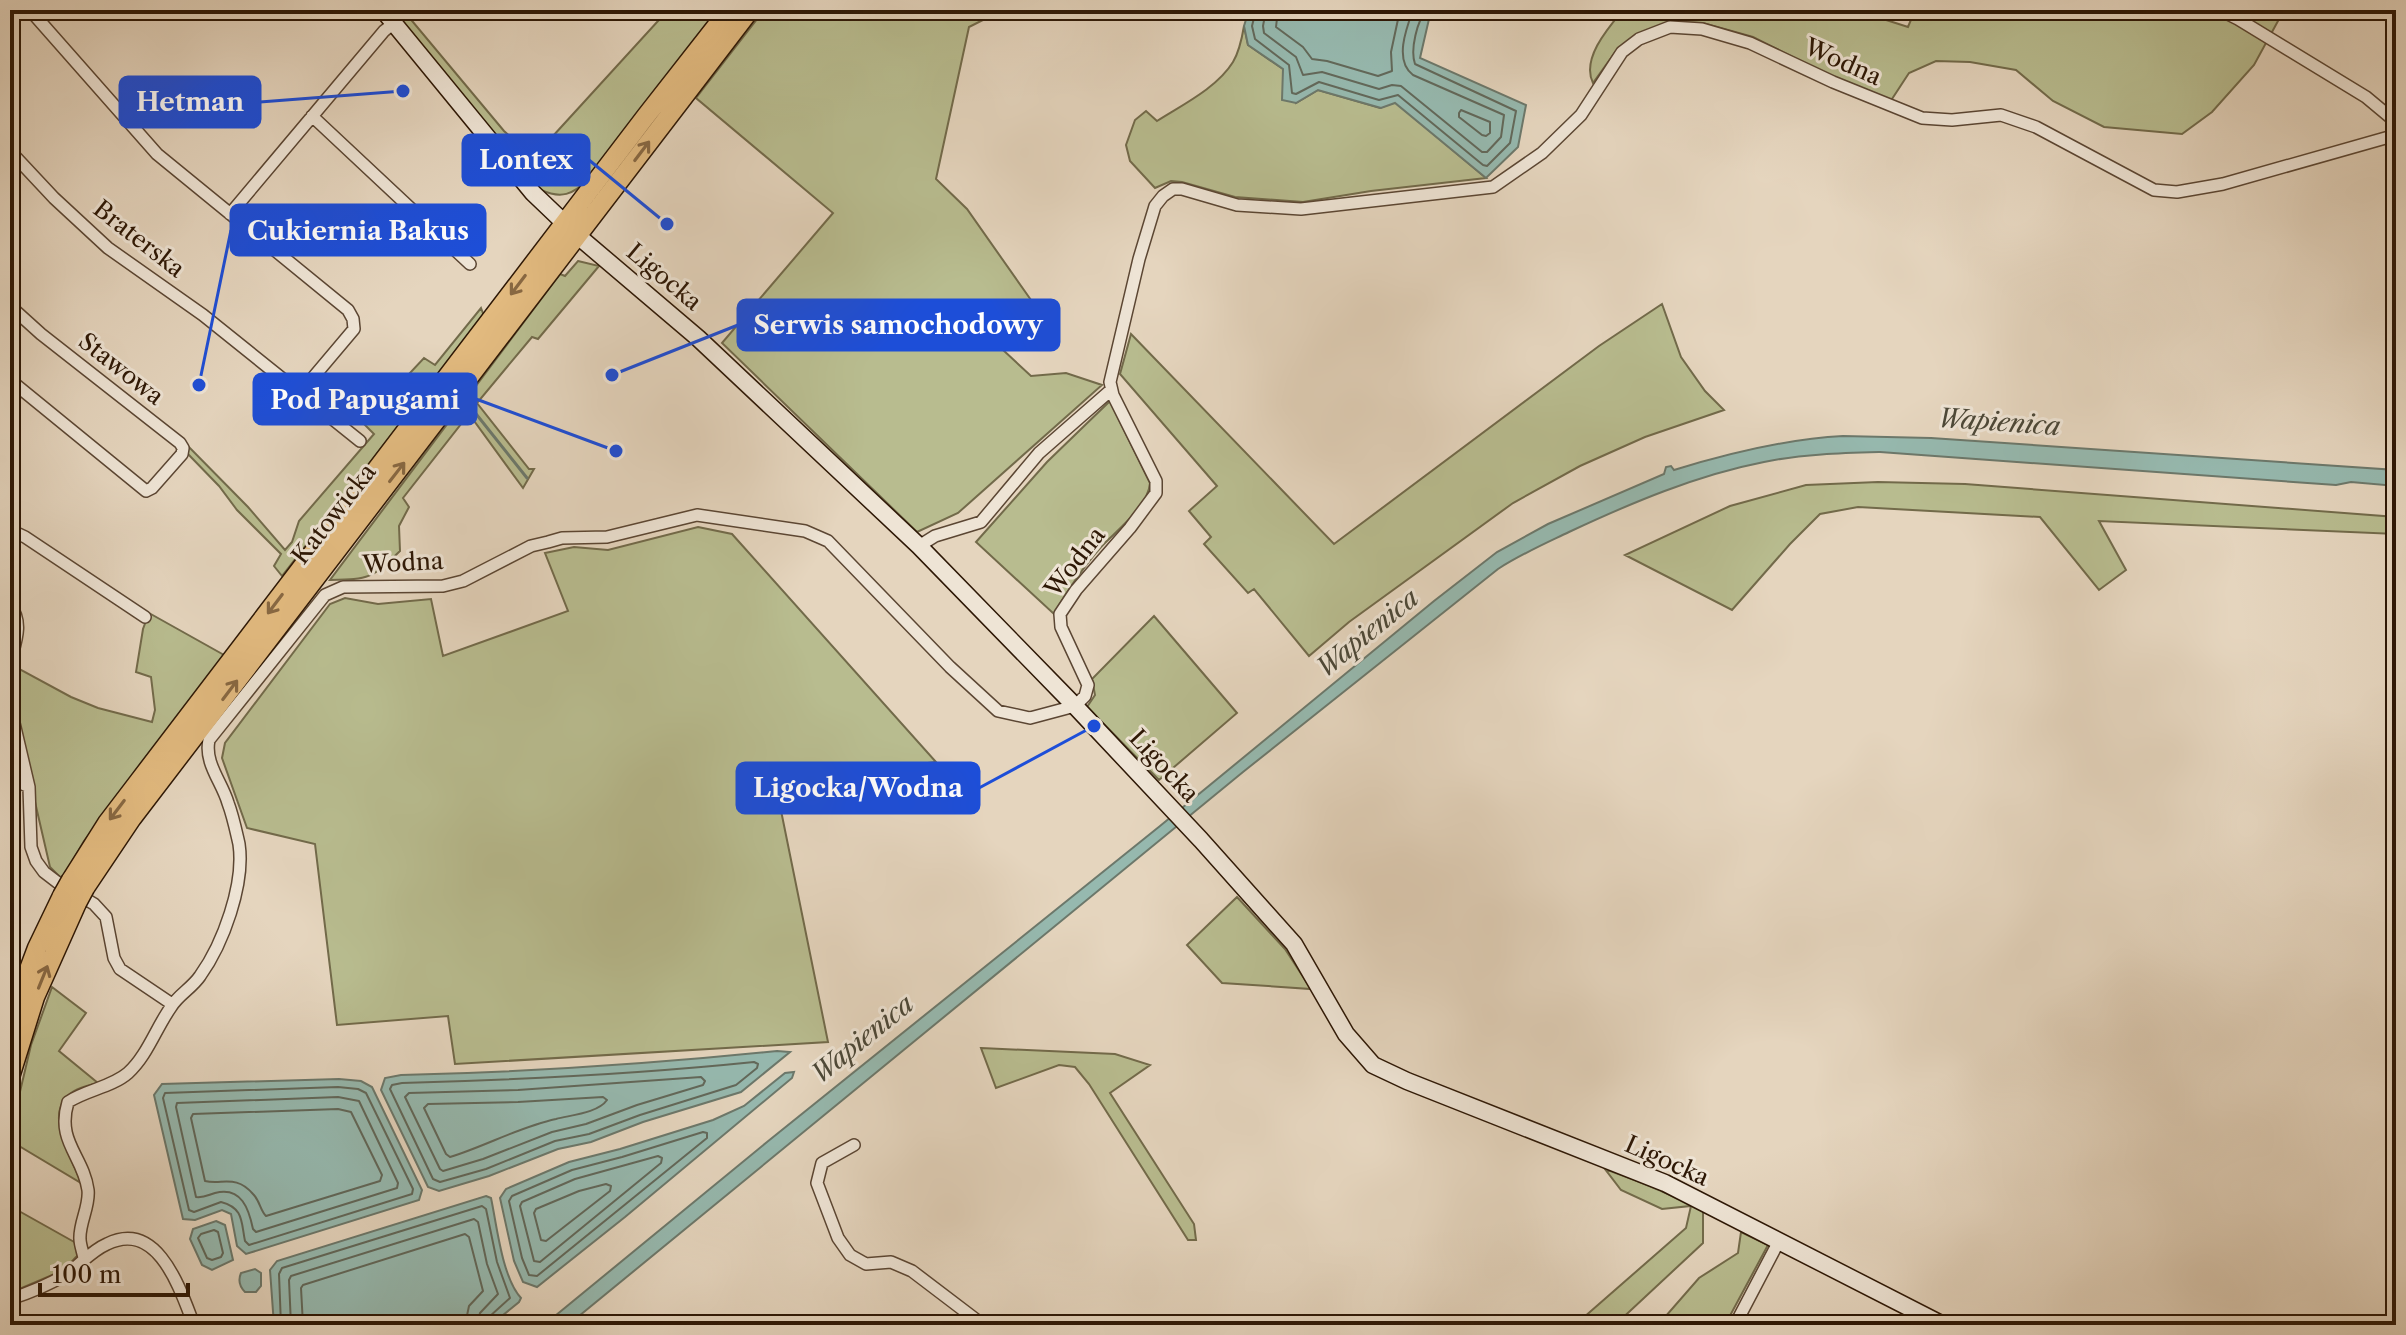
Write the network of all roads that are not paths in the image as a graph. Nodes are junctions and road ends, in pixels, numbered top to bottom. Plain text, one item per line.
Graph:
1 (30, 10) edge
2 (729, 10) edge
3 (750, 10) edge
4 (2220, 10) edge
5 (388, 16) edge
6 (312, 116) junction
7 (2396, 125) edge
8 (2396, 135) edge
9 (10, 151) edge
10 (230, 214) junction
11 (572, 230) junction
12 (470, 264) dead end
13 (10, 306) edge
14 (10, 380) edge
15 (1111, 390) junction
16 (300, 393) junction
17 (360, 441) dead end
18 (10, 530) edge
19 (919, 546) junction
20 (10, 605) edge
21 (145, 617) dead end
22 (10, 663) edge
23 (10, 706) edge
24 (1075, 706) junction
25 (10, 778) edge
26 (29, 787) junction
27 (74, 892) junction
28 (172, 1004) junction
29 (10, 1020) edge
30 (10, 1077) edge
31 (854, 1145) dead end
32 (1779, 1241) junction
33 (84, 1258) junction
34 (10, 1299) edge
35 (194, 1325) edge
36 (983, 1325) edge
37 (1735, 1325) edge
38 (1943, 1325) edge

1 - 10 street
2 - 11 main road, Katowicka
11 -> 3 main road, Katowicka
4 - 7 street
5 - 6 street
5 - 11 street, Ligocka
6 - 10 street
6 - 12 street
8 - 15 street, Wodna
9 - 16 street, Braterska
10 - 16 street
11 - 19 street, Ligocka
11 - 27 main road, Katowicka
13 - 14 street, Stawowa
15 - 19 street
15 - 24 street, Wodna
16 - 17 street, Braterska
18 - 21 street
19 - 24 street, Ligocka
20 - 22 street
23 - 26 street
24 - 28 street, Wodna
24 - 32 street, Ligocka
25 - 26 street
26 - 28 street
27 - 29 main road, Katowicka
30 -> 27 main road, Katowicka
28 - 33 street, Wodna
31 - 36 street
32 - 37 street
32 - 38 street, Ligocka
33 - 34 street
33 - 35 street

